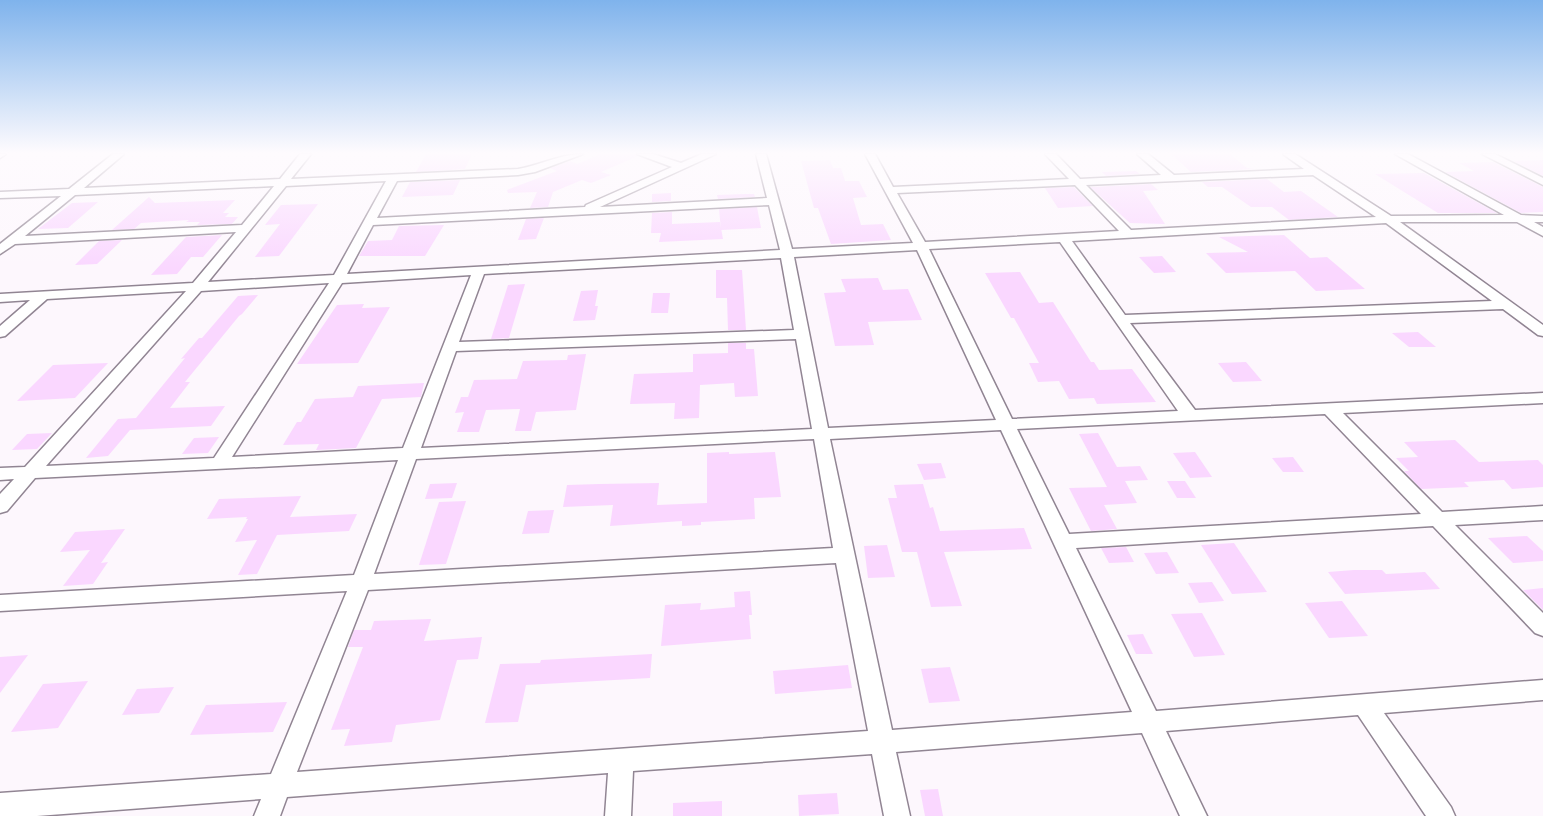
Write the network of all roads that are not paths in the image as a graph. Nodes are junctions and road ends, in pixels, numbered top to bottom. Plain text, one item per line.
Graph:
1 (47, 192) edge
2 (73, 192) edge
3 (275, 192) edge
4 (386, 192) edge
5 (624, 192) edge
6 (770, 192) edge
7 (891, 192) edge
8 (1087, 192) edge
9 (1346, 192) edge
10 (1470, 192) edge
11 (0, 194) edge
12 (772, 201) junction
13 (581, 211) junction
14 (1518, 218) junction
15 (1543, 219) edge
16 (1389, 220) junction
17 (370, 222) junction
18 (245, 228) junction
19 (1543, 232) edge
20 (1129, 234) junction
21 (1064, 238) junction
22 (14, 240) junction
23 (921, 246) junction
24 (0, 250) edge
25 (787, 254) junction
26 (478, 271) junction
27 (338, 279) junction
28 (197, 287) junction
29 (44, 296) junction
30 (0, 298) edge
31 (1505, 305) junction
32 (1121, 319) junction
33 (1543, 332) edge
34 (0, 333) edge
35 (802, 334) junction
36 (451, 347) junction
37 (1543, 398) edge
38 (1330, 409) junction
39 (1191, 416) junction
40 (1007, 425) junction
41 (821, 434) junction
42 (409, 454) junction
43 (218, 464) junction
44 (31, 473) junction
45 (0, 474) edge
46 (0, 506) edge
47 (1543, 513) edge
48 (1437, 520) junction
49 (1063, 542) junction
50 (844, 555) junction
51 (362, 582) junction
52 (0, 603) edge
53 (1543, 627) edge
54 (1543, 690) edge
55 (1364, 704) junction
56 (1149, 722) junction
57 (883, 742) junction
58 (621, 761) junction
59 (279, 786) junction
60 (0, 806) edge
61 (267, 816) edge
62 (618, 816) edge
63 (897, 816) edge
64 (1194, 816) edge
65 (1442, 816) edge

1 - 11 street
2 - 22 street
3 - 18 street
4 - 17 street
5 - 13 street
6 - 12 street
7 - 23 street
8 - 20 street
9 - 16 street
10 - 14 street
12 - 13 street
12 - 25 street
13 - 17 street
14 - 15 street
14 - 16 street
14 - 19 street
16 - 20 street
16 - 31 street
17 - 27 street
18 - 22 street
18 - 28 street
20 - 21 street
21 - 23 street
21 - 32 street
22 - 24 street
23 - 25 street
23 - 40 street
25 - 26 street
25 - 35 street
26 - 27 street
26 - 36 street
27 - 28 street
27 - 43 street
28 - 29 street
28 - 44 street
29 - 30 street
29 - 34 street
31 - 32 street
31 - 33 street
32 - 39 street
35 - 36 street
35 - 41 street
36 - 42 street
37 - 38 street
38 - 39 street
38 - 48 street
39 - 40 street
40 - 41 street
40 - 49 street
41 - 42 street
41 - 50 street
42 - 43 street
42 - 51 street
43 - 44 street
44 - 45 street
44 - 46 street
47 - 48 street
48 - 49 street
48 - 53 street
49 - 56 street
50 - 51 street
50 - 57 street
51 - 52 street
51 - 59 street
54 - 55 street
55 - 56 street
55 - 65 street
56 - 57 street
56 - 64 street
57 - 58 street
57 - 63 street
58 - 59 street
58 - 62 street
59 - 60 street
59 - 61 street

